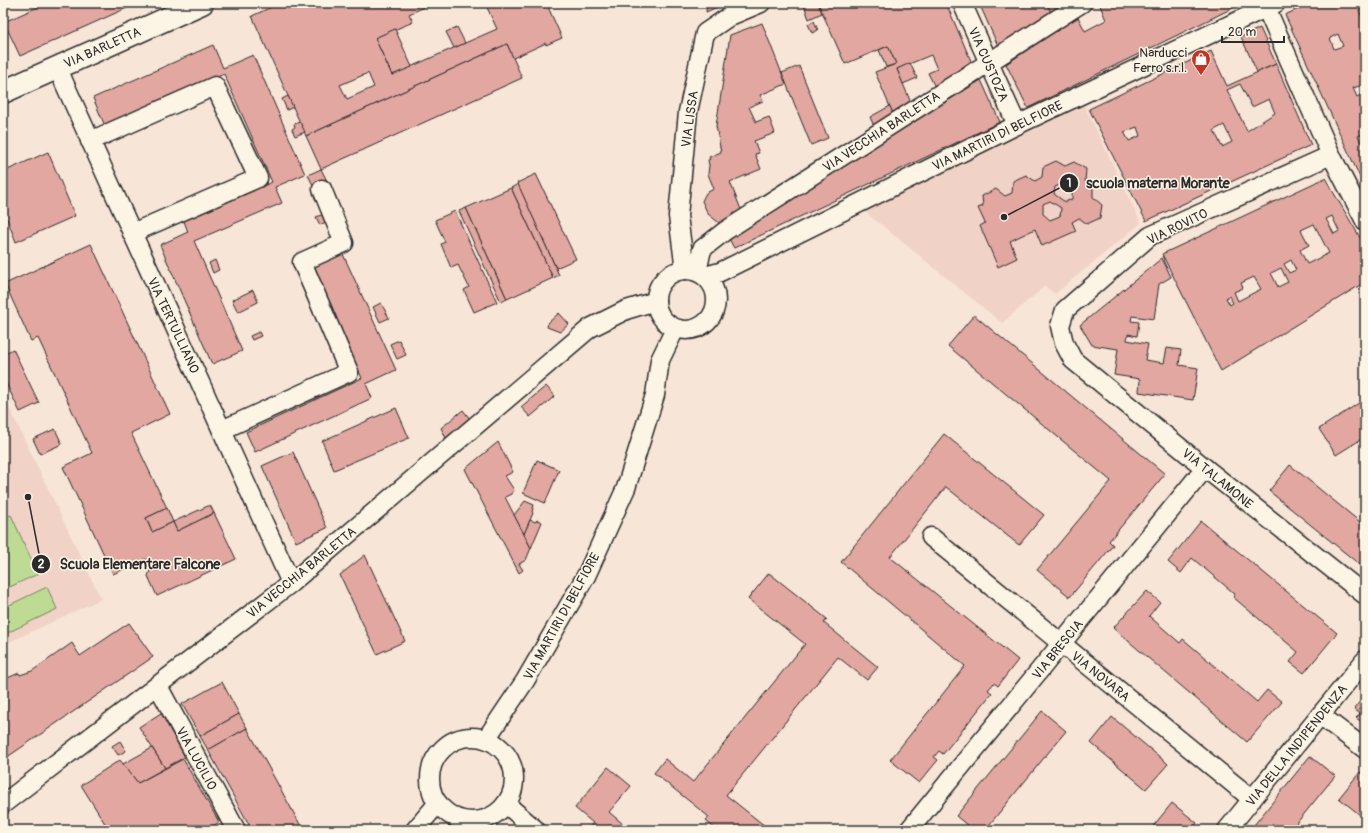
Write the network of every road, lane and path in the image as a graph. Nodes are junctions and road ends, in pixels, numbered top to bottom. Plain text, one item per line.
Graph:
1 (202, 3) edge
2 (761, 3) edge
3 (962, 3) edge
4 (1082, 3) edge
5 (1268, 5) edge
6 (989, 62) junction
7 (57, 67) junction
8 (3, 92) edge
9 (1017, 124) junction
10 (90, 141) junction
11 (1332, 155) junction
12 (322, 189) dead end
13 (1365, 221) edge
14 (132, 233) junction
15 (704, 275) junction
16 (656, 301) junction
17 (675, 329) junction
18 (1073, 360) joint
19 (222, 430) junction
20 (1205, 468) junction
21 (931, 537) dead end
22 (291, 583) junction
23 (1365, 595) edge
24 (1061, 644) junction
25 (1365, 660) edge
26 (158, 686) junction
27 (1320, 715) junction
28 (486, 739) junction
29 (1365, 749) edge
30 (1252, 799) junction
31 (438, 803) junction
32 (3, 804) edge
33 (506, 804) junction
34 (236, 830) edge
35 (415, 830) edge
36 (536, 830) edge
37 (909, 830) edge
38 (1227, 830) edge

1 - 7 main road, VIA BARLETTA
2 - 15 street, VIA LISSA
3 - 6 street, VIA CUSTOZA
4 - 6 street, VIA VECCHIA BARLETTA
5 - 9 street, VIA MARTIRI DI BELFIORE
5 - 11 street
6 - 9 street, VIA CUSTOZA
6 - 15 street, VIA VECCHIA BARLETTA
7 - 8 main road, VIA BARLETTA
7 - 10 street, VIA TERTULLIANO
9 - 15 street, VIA MARTIRI DI BELFIORE
10 - 14 street, VIA TERTULLIANO
10 - 14 street
11 - 13 street
11 - 18 street, VIA ROVITO
12 - 19 street
14 - 19 street, VIA TERTULLIANO
15 - 16 street
15 - 17 street
16 - 17 street
16 - 22 street, VIA VECCHIA BARLETTA
17 - 28 street, VIA MARTIRI DI BELFIORE
18 - 20 street, VIA TALAMONE
19 - 22 street, VIA TERTULLIANO
20 - 23 street, VIA TALAMONE
20 - 24 street, VIA BRESCIA
21 - 24 street, VIA NOVARA
22 - 26 street, VIA VECCHIA BARLETTA
24 - 30 street, VIA NOVARA
24 - 37 street, VIA BRESCIA
25 - 27 street, VIA DELLA INDIPENDENZA
26 - 32 street, VIA VECCHIA BARLETTA
26 - 34 street, VIA LUCILIO
27 - 29 street
27 - 30 street, VIA DELLA INDIPENDENZA
28 - 31 street
28 - 33 street
30 - 38 street, VIA DELLA INDIPENDENZA
31 - 33 street
31 - 35 street
33 - 36 street

